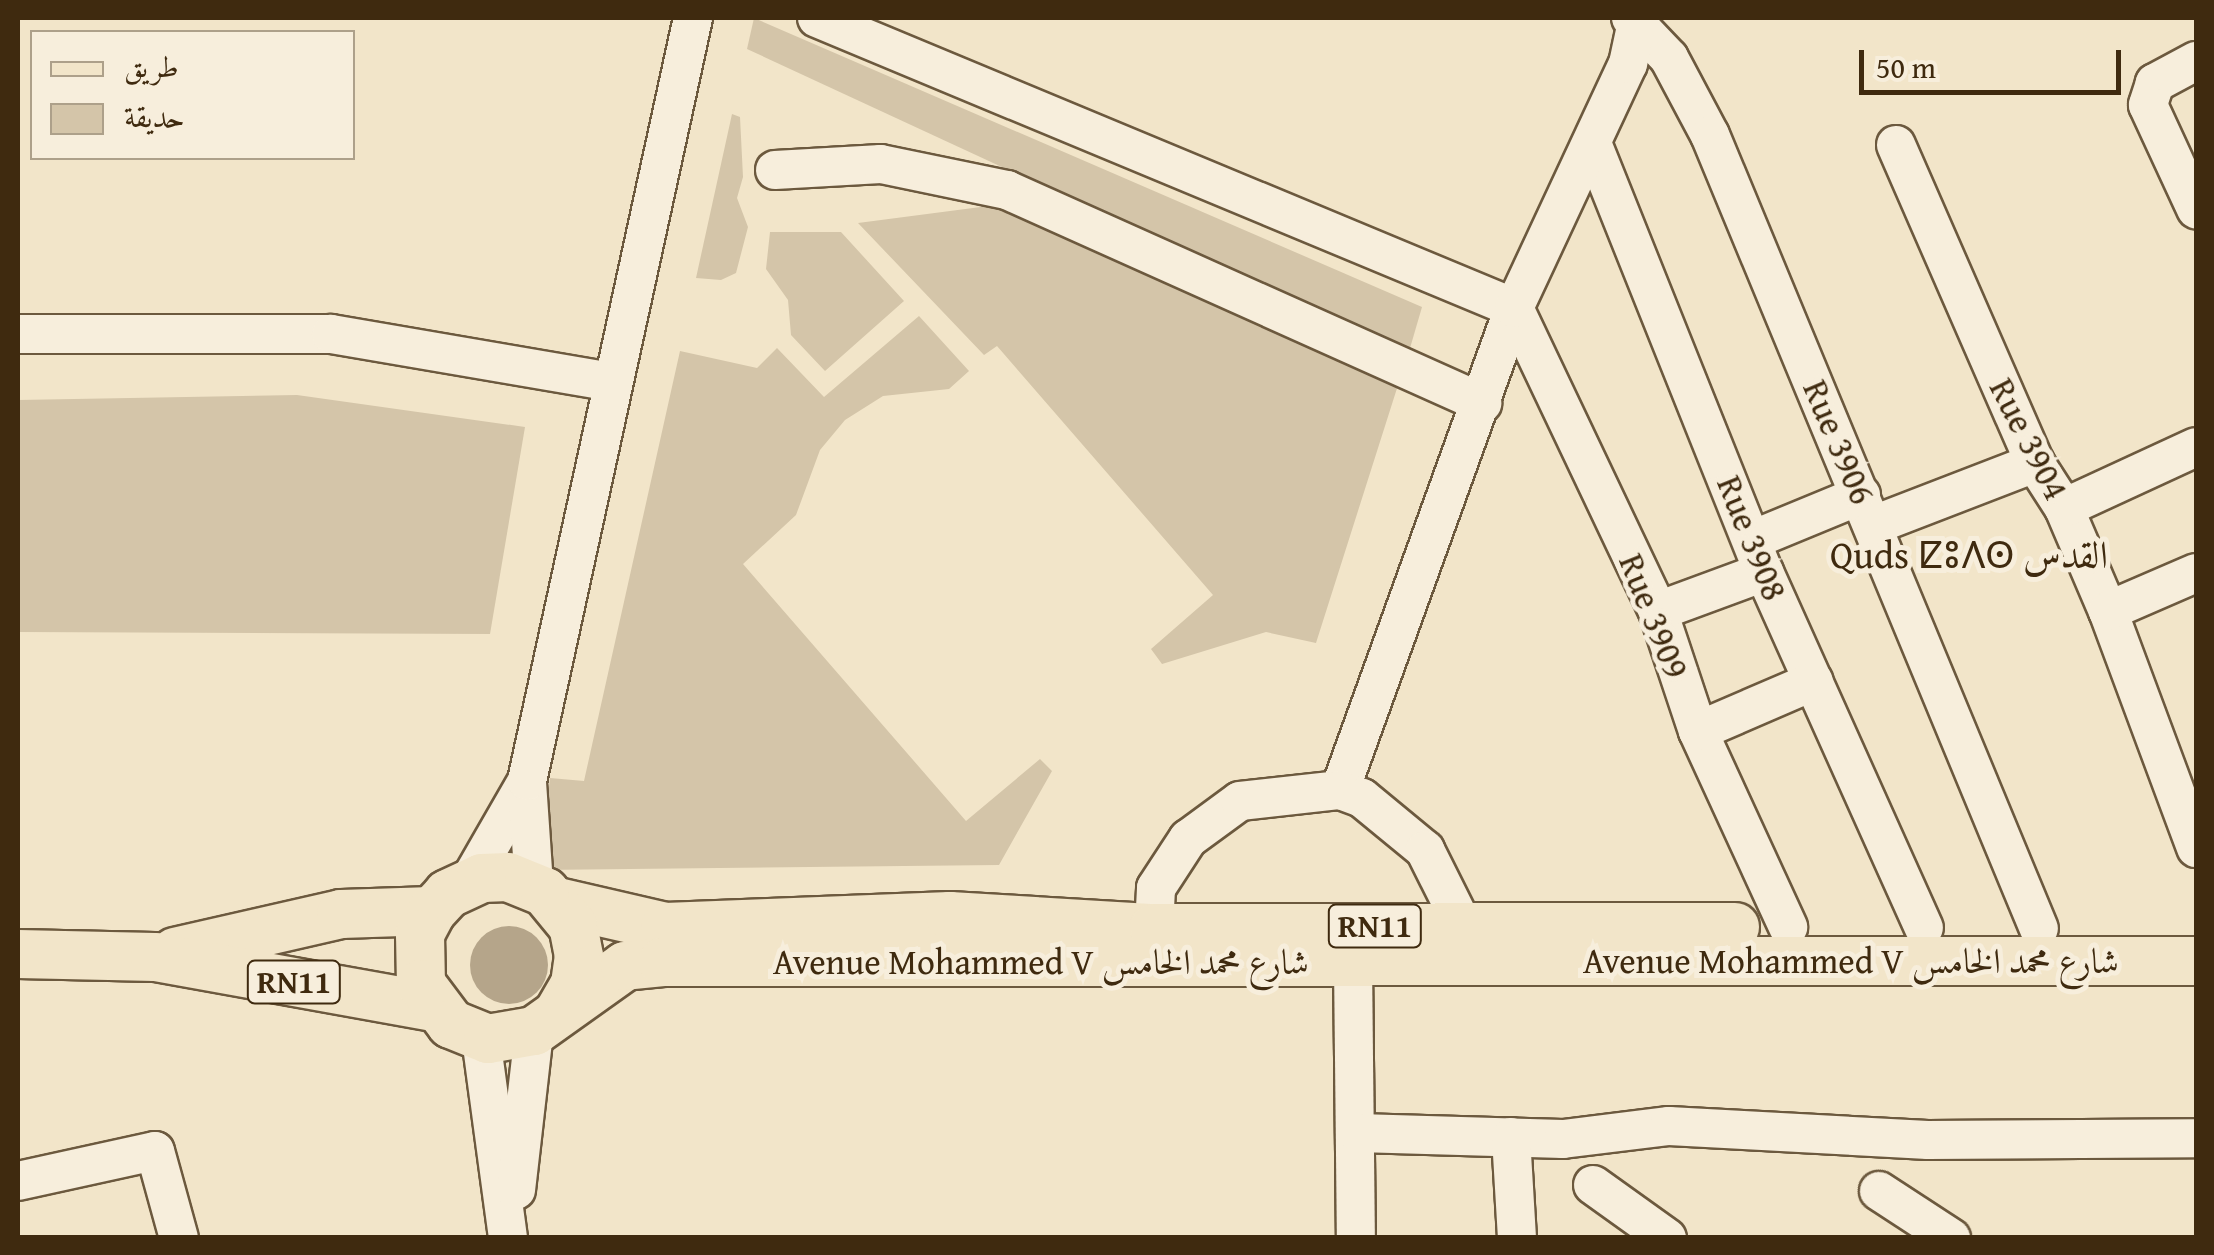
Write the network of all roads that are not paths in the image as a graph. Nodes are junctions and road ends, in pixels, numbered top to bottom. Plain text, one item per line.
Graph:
1 (693, 18) edge
2 (817, 18) edge
3 (1634, 22) edge
4 (2196, 61) edge
5 (1592, 143) junction
6 (1896, 145) dead end
7 (775, 170) dead end
8 (2196, 209) edge
9 (1514, 308) junction
10 (18, 334) edge
11 (614, 382) junction
12 (1482, 403) junction
13 (2195, 447) edge
14 (2035, 463) junction
15 (2064, 508) junction
16 (1867, 510) junction
17 (1758, 556) junction
18 (2196, 573) edge
19 (1658, 611) junction
20 (2108, 611) junction
21 (1814, 682) junction
22 (1698, 731) junction
23 (527, 782) junction
24 (1340, 790) junction
25 (2196, 848) edge
26 (469, 882) junction
27 (545, 893) junction
28 (432, 910) junction
29 (1463, 926) junction
30 (1788, 927) junction
31 (1154, 928) junction
32 (1924, 928) junction
33 (2040, 929) junction
34 (2196, 929) edge
35 (18, 954) edge
36 (155, 957) junction
37 (2196, 961) edge
38 (1353, 962) junction
39 (433, 1007) junction
40 (547, 1021) junction
41 (473, 1036) junction
42 (1358, 1134) junction
43 (1511, 1137) junction
44 (2196, 1138) edge
45 (18, 1182) edge
46 (1593, 1185) dead end
47 (1879, 1191) dead end
48 (180, 1238) edge
49 (509, 1238) edge
50 (1356, 1238) edge
51 (1517, 1238) edge
52 (1668, 1238) edge
53 (1951, 1238) edge

1 - 11 street
2 - 9 street
3 - 5 street
3 - 16 street, Rue 3906
4 - 8 street
5 - 9 street
5 - 17 street, Rue 3908
6 - 14 street, Rue 3904
7 - 12 street
9 - 12 street
9 - 19 street, Rue 3909
10 - 11 street
11 - 23 street
12 - 24 street
13 - 15 street
14 - 15 street, Rue 3904
14 - 16 street
15 - 20 street, Rue 3904
16 - 17 street
16 - 33 street, Rue 3906
17 - 19 street
17 - 21 street, Rue 3908
18 - 20 street
19 - 22 street, Rue 3909
20 - 25 street, Rue 3904
21 - 22 street
21 - 32 street, Rue 3908
22 - 30 street, Rue 3909
23 - 26 street
23 - 27 street
24 - 29 street
24 - 31 street
26 - 27 main road, RN11
26 - 28 main road
27 - 31 main road, Avenue Mohammed V شارع محمد الخامس / RN11
27 - 40 main road
28 - 36 main road, RN11
28 - 39 main road
29 - 30 main road, Avenue Mohammed V شارع محمد الخامس / RN11
29 - 31 main road, Avenue Mohammed V شارع محمد الخامس / RN11
30 - 32 main road, Avenue Mohammed V شارع محمد الخامس / RN11
32 - 33 main road, Avenue Mohammed V شارع محمد الخامس / RN11
33 - 34 main road, Avenue Mohammed V شارع محمد الخامس / RN11
35 - 36 main road, RN11
36 - 39 main road, RN11
37 - 38 main road, Avenue Mohammed V شارع محمد الخامس / RN11
38 - 40 main road, Avenue Mohammed V شارع محمد الخامس / RN11
38 - 42 street
39 - 41 main road, RN11
40 - 41 main road, RN11
40 - 49 street
41 - 49 street
42 - 43 street
42 - 50 street
43 - 44 street
43 - 51 street
45 - 48 street
46 - 52 street
47 - 53 street

